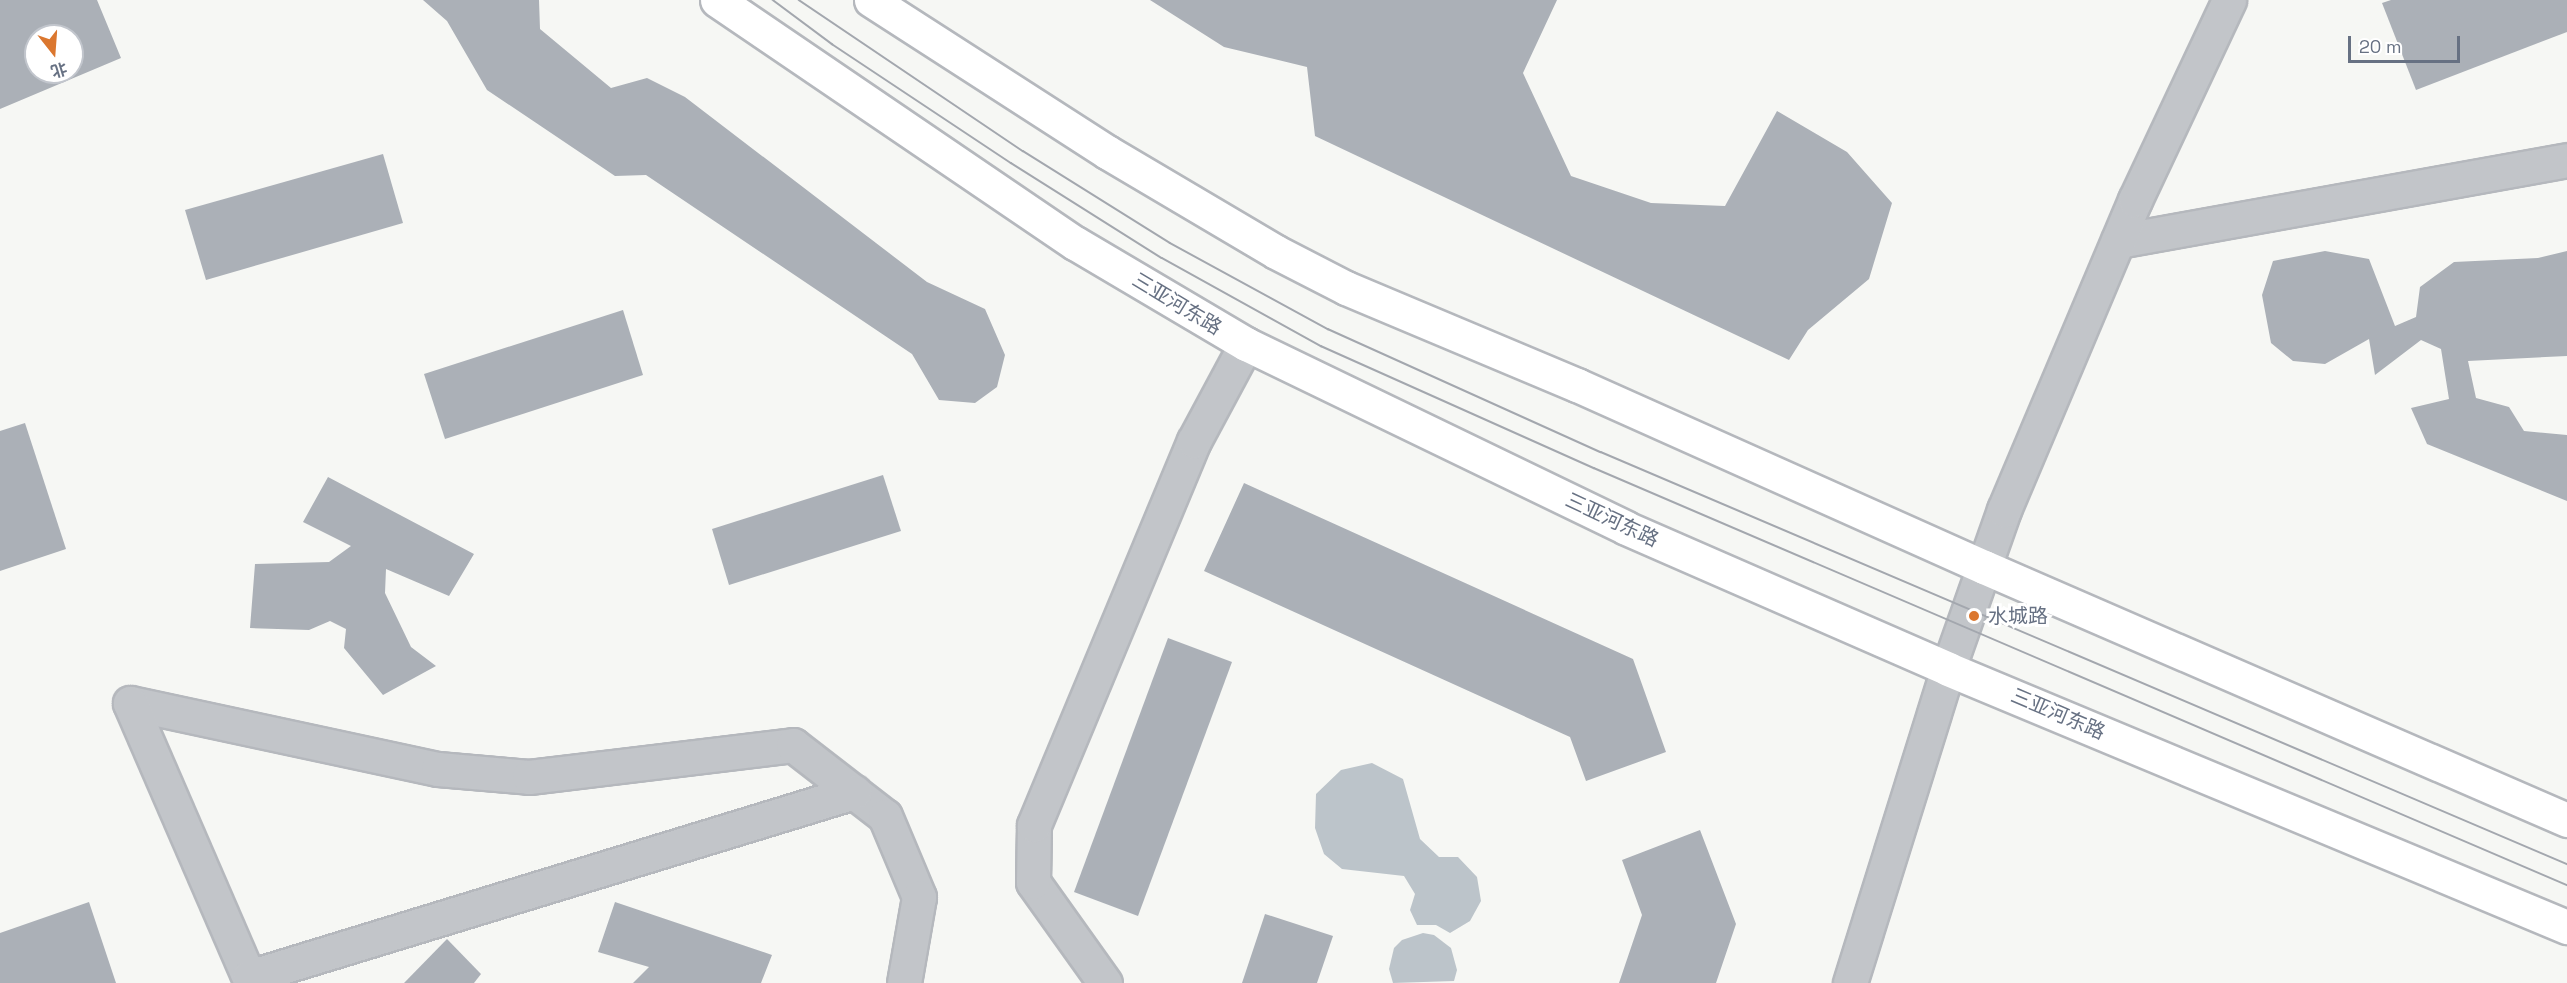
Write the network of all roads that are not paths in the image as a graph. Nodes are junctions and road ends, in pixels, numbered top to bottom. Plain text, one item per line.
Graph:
1 (717, 0) edge
2 (871, 0) edge
3 (2229, 0) edge
4 (2567, 160) edge
5 (2118, 241) junction
6 (1246, 344) junction
7 (1984, 567) junction
8 (1948, 669) junction
9 (854, 792) junction
10 (2567, 819) edge
11 (2567, 927) edge
12 (250, 980) edge
13 (904, 983) edge
14 (1105, 983) edge
15 (1850, 983) edge

1 - 6 main road, 三亚河东路
2 - 7 main road
3 - 5 street
4 - 5 street
5 - 7 street
6 - 8 main road, 三亚河东路
6 - 14 street
7 - 8 street
7 - 10 main road
8 - 11 main road, 三亚河东路
8 - 15 street
9 - 12 street
9 - 12 street
9 - 13 street

